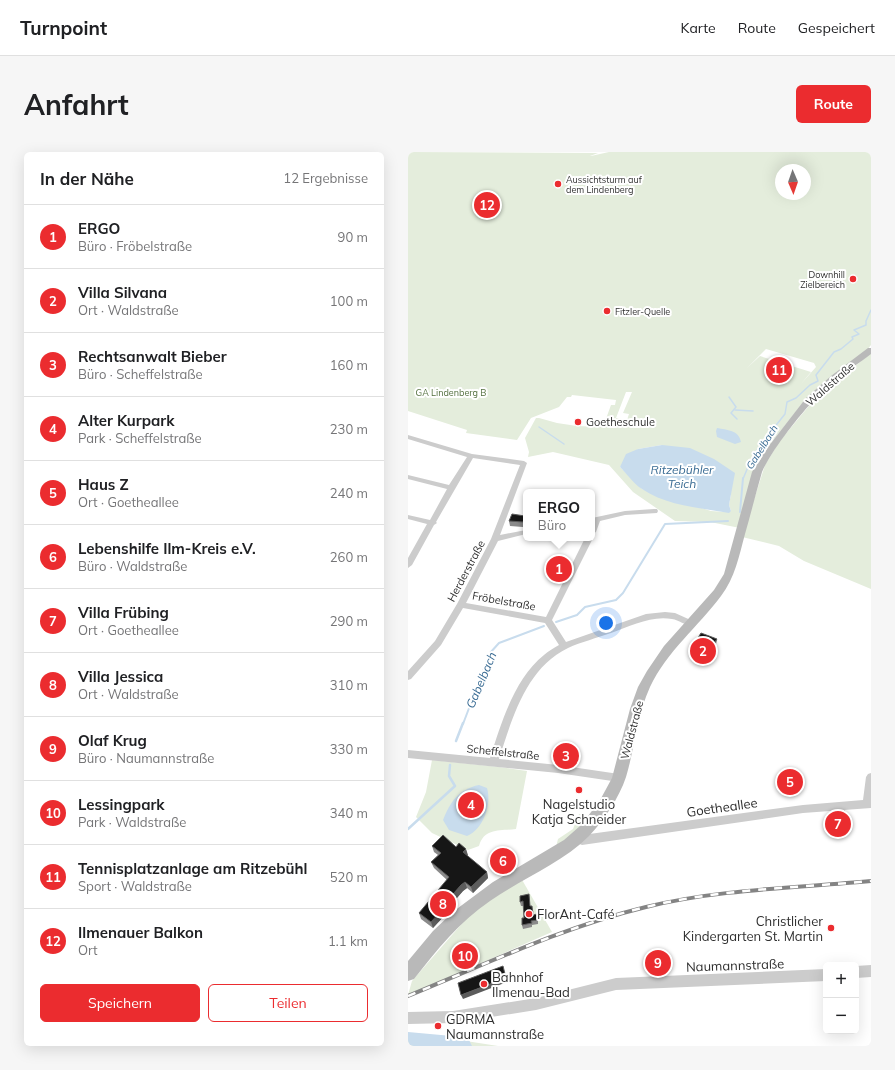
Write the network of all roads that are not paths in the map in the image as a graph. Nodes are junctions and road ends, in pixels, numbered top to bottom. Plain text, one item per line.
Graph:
1 (871, 350) edge
2 (408, 437) edge
3 (471, 456) junction
4 (408, 477) edge
5 (451, 488) junction
6 (654, 511) dead end
7 (408, 517) edge
8 (595, 520) edge
9 (433, 523) junction
10 (523, 533) edge
11 (495, 539) junction
12 (588, 541) edge
13 (408, 565) edge
14 (461, 605) junction
15 (548, 620) junction
16 (692, 624) junction
17 (564, 646) junction
18 (408, 677) edge
19 (408, 754) edge
20 (493, 763) junction
21 (871, 777) edge
22 (619, 778) junction
23 (869, 804) edge
24 (577, 838) junction
25 (871, 971) edge
26 (859, 972) edge
27 (408, 973) edge
28 (823, 975) edge
29 (408, 1018) edge

1 - 16 street, Waldstraße
2 - 3 street
3 - 5 street
3 - 11 street, Herderstraße
4 - 5 street
5 - 9 street
6 - 8 street
7 - 9 street
9 - 13 street
10 - 11 street
11 - 14 street, Herderstraße
12 - 15 street, Fröbelstraße
14 - 15 street, Fröbelstraße
14 - 18 street, Herderstraße
15 - 17 street
16 - 17 street
16 - 22 street, Waldstraße
17 - 20 street
19 - 20 street, Scheffelstraße
20 - 22 street, Scheffelstraße
21 - 23 street
22 - 24 street, Waldstraße
23 - 24 street, Goetheallee
24 - 27 street, Waldstraße
25 - 26 street
28 - 29 street, Naumannstraße

